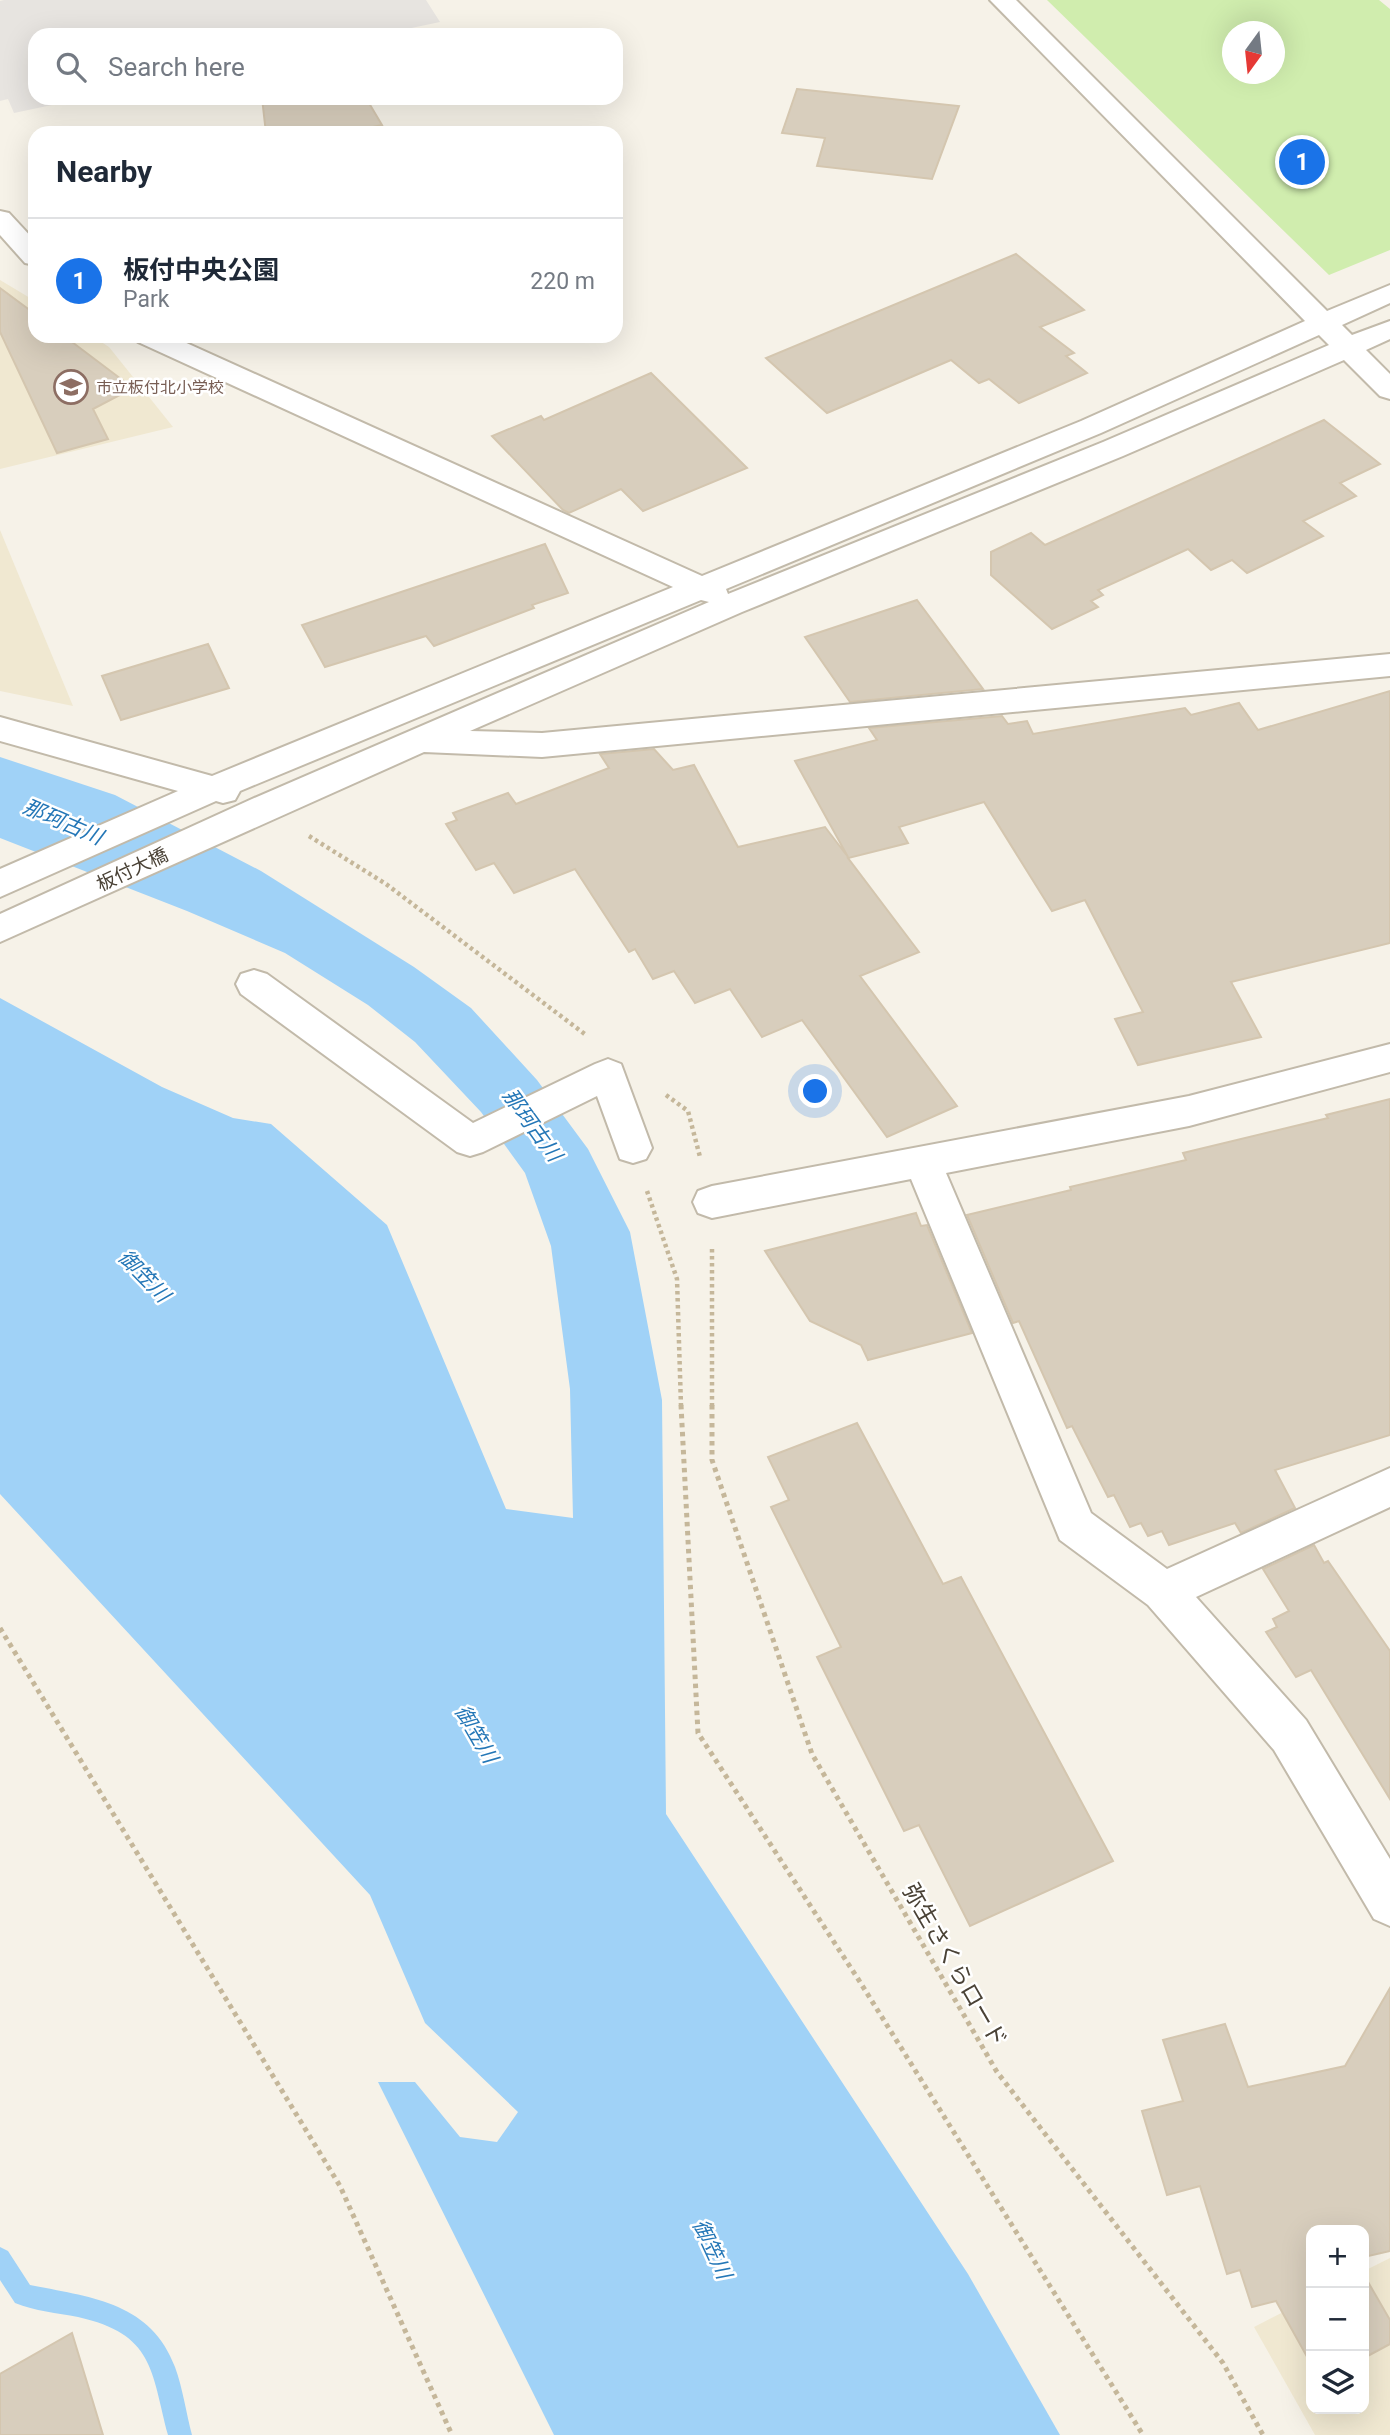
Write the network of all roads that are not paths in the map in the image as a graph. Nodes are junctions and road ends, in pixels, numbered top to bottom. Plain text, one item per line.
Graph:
1 (1002, 0) edge
2 (0, 219) edge
3 (28, 249) edge
4 (1390, 293) edge
5 (1321, 322) junction
6 (1390, 329) edge
7 (163, 343) edge
8 (1347, 348) junction
9 (1390, 390) edge
10 (701, 586) junction
11 (731, 605) junction
12 (1390, 665) edge
13 (0, 729) edge
14 (418, 742) junction
15 (215, 788) junction
16 (264, 808) junction
17 (0, 884) edge
18 (0, 929) edge
19 (254, 984) dead end
20 (1390, 1058) edge
21 (633, 1148) dead end
22 (923, 1162) junction
23 (712, 1202) dead end
24 (1390, 1487) edge
25 (1163, 1591) junction
26 (1390, 1903) edge

1 - 5 street
2 - 3 street
4 - 5 street, 板付大橋
5 - 8 street
5 - 10 street, 板付大橋
6 - 8 street, 板付大橋
7 - 10 street
8 - 9 street
8 - 11 street, 板付大橋
10 - 11 street
10 - 15 street, 板付大橋
11 - 14 street, 板付大橋
12 - 14 street
13 - 15 street
14 - 16 street, 板付大橋
15 - 16 street
15 - 17 street, 板付大橋
16 - 18 street, 板付大橋
19 - 21 street
20 - 22 street
22 - 23 street
22 - 25 street
24 - 25 street
25 - 26 street

